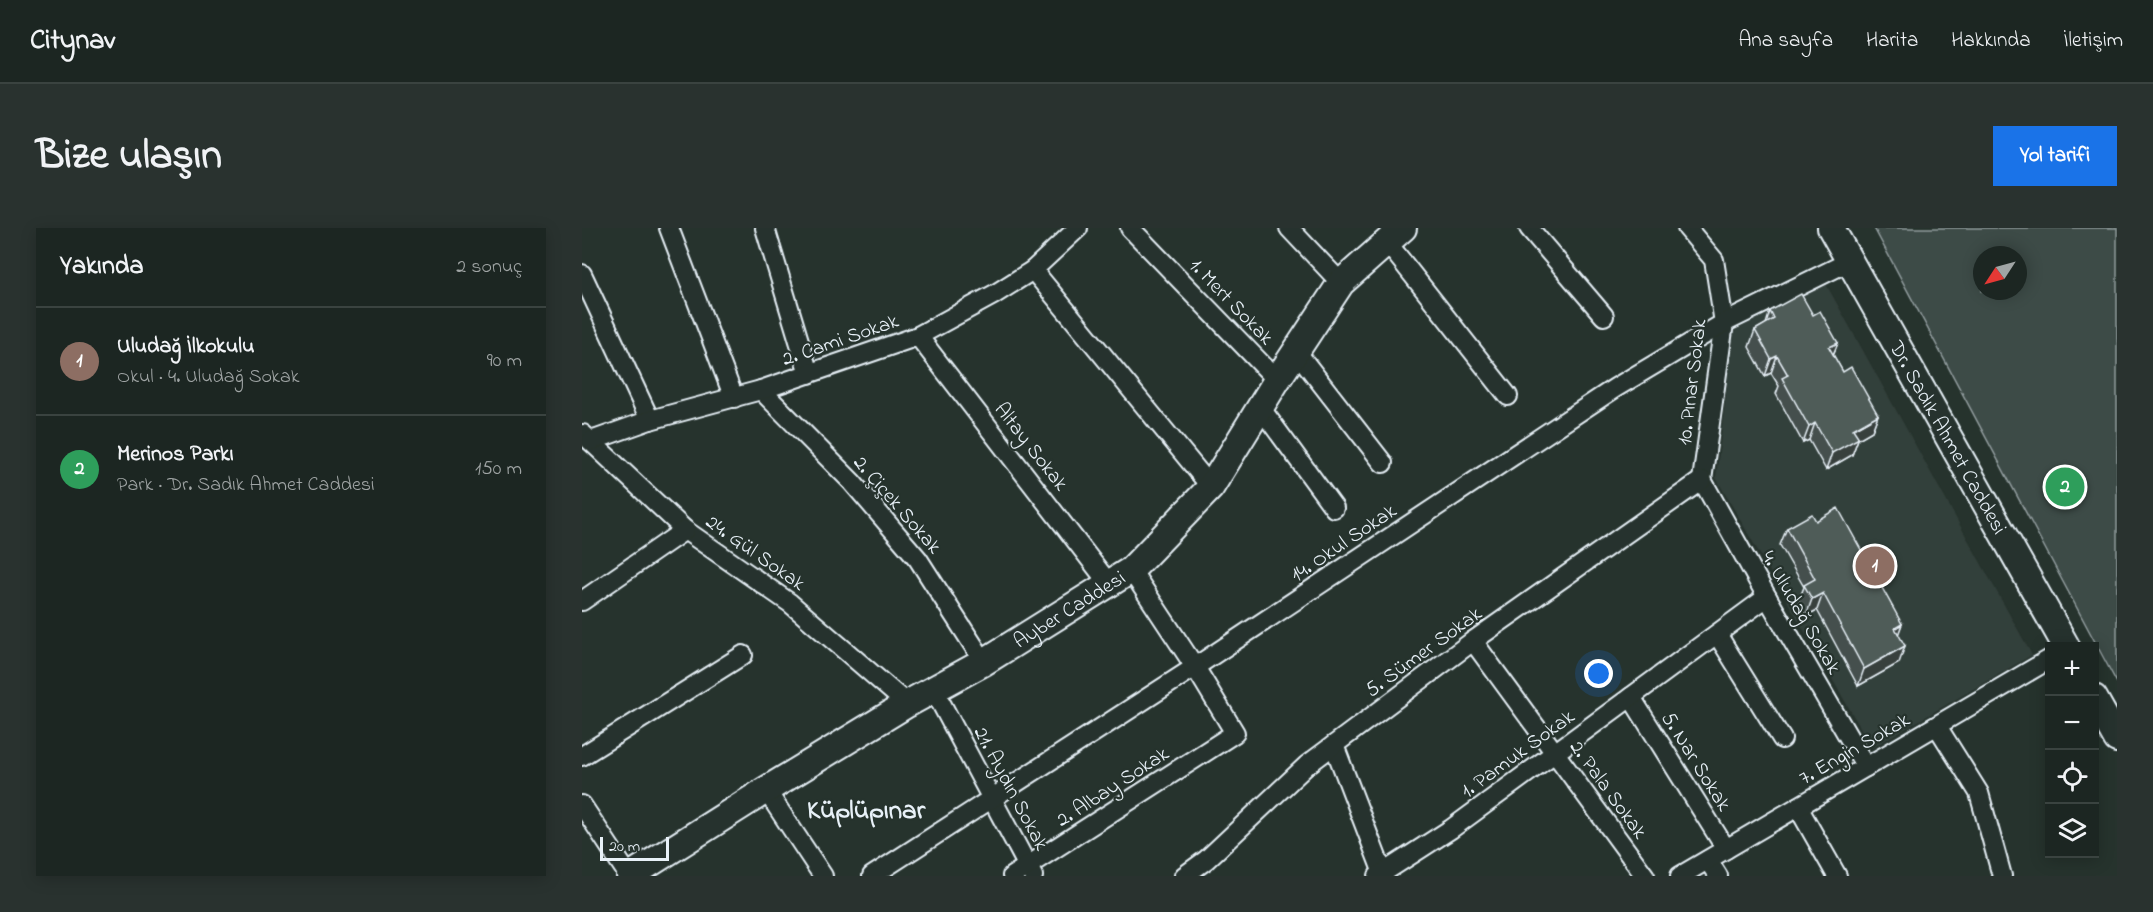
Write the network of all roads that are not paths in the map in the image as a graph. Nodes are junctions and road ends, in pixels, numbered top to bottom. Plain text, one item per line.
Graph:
1 (669, 228) edge
2 (765, 228) edge
3 (1078, 228) edge
4 (1130, 228) edge
5 (1288, 228) edge
6 (1529, 228) edge
7 (1687, 228) edge
8 (1831, 228) edge
9 (1395, 235) edge
10 (1850, 261) junction
11 (1033, 270) junction
12 (582, 274) edge
13 (1341, 283) junction
14 (1604, 316) dead end
15 (1724, 322) junction
16 (918, 336) junction
17 (1296, 351) junction
18 (809, 374) junction
19 (1277, 380) junction
20 (760, 390) junction
21 (1508, 396) dead end
22 (734, 398) junction
23 (1260, 407) junction
24 (650, 420) junction
25 (586, 437) edge
26 (1383, 463) dead end
27 (1702, 480) junction
28 (1211, 487) junction
29 (1334, 508) dead end
30 (685, 530) junction
31 (1131, 570) junction
32 (1110, 585) junction
33 (1767, 597) junction
34 (582, 601) edge
35 (1717, 634) junction
36 (1473, 641) junction
37 (2064, 642) edge
38 (743, 655) dead end
39 (2045, 661) edge
40 (984, 662) junction
41 (1195, 667) junction
42 (934, 690) junction
43 (1631, 697) junction
44 (907, 704) junction
45 (2099, 707) edge
46 (1937, 726) junction
47 (1782, 739) dead end
48 (2117, 739) edge
49 (1334, 744) junction
50 (1554, 753) junction
51 (582, 756) edge
52 (1866, 767) junction
53 (766, 790) junction
54 (993, 799) junction
55 (582, 805) edge
56 (1798, 807) junction
57 (1726, 849) junction
58 (1707, 860) junction
59 (1030, 871) edge
60 (1638, 874) edge
61 (1382, 875) edge
62 (629, 876) edge
63 (823, 876) edge
64 (872, 876) edge
65 (1012, 876) edge
66 (1184, 876) edge
67 (1680, 876) edge
68 (1718, 876) edge
69 (1837, 876) edge
70 (2002, 876) edge

1 - 22 street
2 - 18 street
3 - 11 street, 2. Cami Sokak
4 - 19 street, 1. Mert Sokak
5 - 13 street
6 - 14 street
7 - 15 street, 10. Pınar Sokak
8 - 10 main road, Dr. Sadık Ahmet Caddesi
9 - 13 main road, Ayber Caddesi
9 - 21 street
10 - 15 street, 14. Okul Sokak
10 - 37 main road, Dr. Sadık Ahmet Caddesi
11 - 16 street, 2. Cami Sokak
11 - 28 street
12 - 24 street
13 - 17 main road, Ayber Caddesi
15 - 27 street, 10. Pınar Sokak
15 - 41 street, 14. Okul Sokak
16 - 18 street, 2. Cami Sokak
16 - 32 street, Altay Sokak
17 - 19 main road, Ayber Caddesi
17 - 26 street
18 - 20 street, 2. Cami Sokak
19 - 23 main road, Ayber Caddesi
20 - 22 street, 2. Cami Sokak
20 - 40 street, 2. Çiçek Sokak
22 - 24 street, 2. Cami Sokak
23 - 28 main road, Ayber Caddesi
23 - 29 street
24 - 25 street, 2. Cami Sokak
25 - 30 street, 24. Gül Sokak
27 - 33 street, 4. Uludağ Sokak
27 - 36 street, 5. Sümer Sokak
28 - 31 main road, Ayber Caddesi
30 - 34 street
30 - 44 street, 24. Gül Sokak
31 - 32 main road, Ayber Caddesi
31 - 41 street
32 - 40 main road, Ayber Caddesi
33 - 35 street, 1. Pamuk Sokak
33 - 52 street, 4. Uludağ Sokak
35 - 43 street, 1. Pamuk Sokak
35 - 47 street
36 - 49 street, 5. Sümer Sokak
36 - 50 street, 2. Pala Sokak
38 - 51 street
39 - 46 street, 7. Engin Sokak
40 - 42 main road, Ayber Caddesi
41 - 54 street, 14. Okul Sokak
41 - 59 street, 2. Albay Sokak
42 - 44 main road, Ayber Caddesi
42 - 54 street, 21. Aydın Sokak
43 - 50 street, 1. Pamuk Sokak
43 - 57 street, 5. Nar Sokak
44 - 53 main road, Ayber Caddesi
45 - 48 main road
46 - 52 street, 7. Engin Sokak
46 - 70 street
49 - 61 street
49 - 66 street, 5. Sümer Sokak
50 - 60 street, 2. Pala Sokak
50 - 61 street, 1. Pamuk Sokak
52 - 56 street, 7. Engin Sokak
53 - 62 main road, Ayber Caddesi
53 - 63 street
54 - 59 street, 21. Aydın Sokak
54 - 64 street, 14. Okul Sokak
55 - 62 street
56 - 57 street, 7. Engin Sokak
56 - 69 street
57 - 58 street, 7. Engin Sokak
58 - 67 street, 7. Engin Sokak
58 - 68 street
59 - 65 street, 2. Albay Sokak

